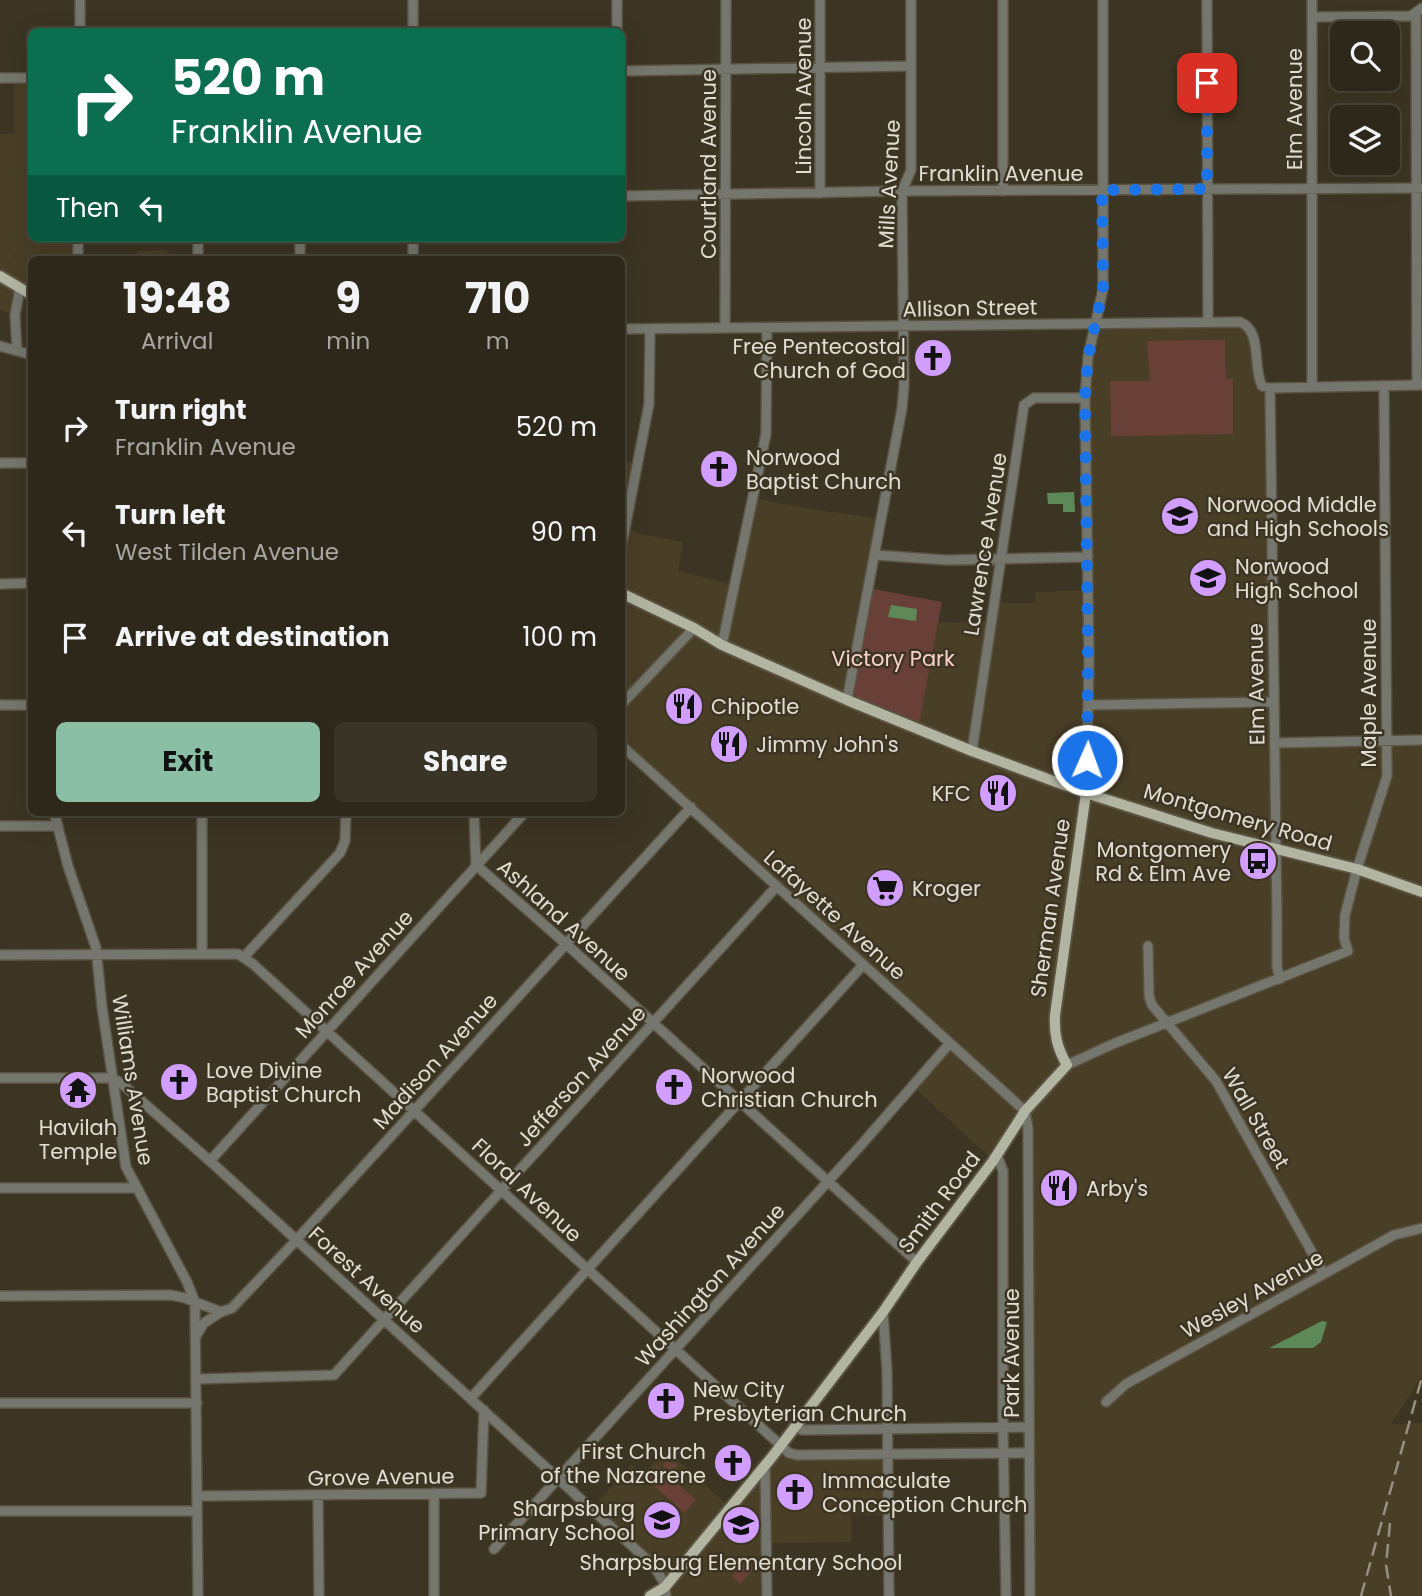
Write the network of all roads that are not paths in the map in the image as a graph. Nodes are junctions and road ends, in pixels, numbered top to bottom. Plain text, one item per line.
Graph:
1 (80, 0) edge
2 (413, 0) edge
3 (617, 0) edge
4 (726, 0) edge
5 (820, 0) edge
6 (911, 0) edge
7 (1003, 0) edge
8 (1103, 0) edge
9 (1207, 0) edge
10 (1311, 0) edge
11 (1419, 11) edge
12 (1312, 17) junction
13 (79, 28) edge
14 (413, 28) edge
15 (618, 28) edge
16 (911, 66) junction
17 (821, 69) junction
18 (625, 71) edge
19 (726, 71) junction
20 (0, 78) edge
21 (28, 78) edge
22 (1311, 188) junction
23 (1419, 188) edge
24 (1207, 189) junction
25 (1102, 190) junction
26 (902, 191) junction
27 (1003, 191) junction
28 (820, 193) junction
29 (725, 195) junction
30 (625, 196) edge
31 (0, 276) edge
32 (20, 288) junction
33 (28, 293) edge
34 (1208, 321) junction
35 (1096, 323) junction
36 (904, 326) junction
37 (725, 327) junction
38 (767, 328) junction
39 (650, 329) junction
40 (625, 330) edge
41 (0, 346) edge
42 (17, 350) junction
43 (28, 354) edge
44 (1419, 385) edge
45 (1384, 386) junction
46 (1312, 387) junction
47 (1270, 388) junction
48 (1085, 398) junction
49 (0, 463) edge
50 (28, 463) edge
51 (625, 528) edge
52 (875, 555) junction
53 (1088, 557) junction
54 (1001, 558) junction
55 (28, 583) edge
56 (0, 584) edge
57 (625, 595) edge
58 (694, 628) junction
59 (722, 645) junction
60 (625, 701) edge
61 (847, 701) junction
62 (1273, 702) junction
63 (0, 705) edge
64 (28, 705) edge
65 (1088, 705) junction
66 (1422, 740) edge
67 (1386, 741) junction
68 (1275, 743) junction
69 (625, 749) edge
70 (972, 751) junction
71 (1086, 793) junction
72 (691, 807) junction
73 (55, 816) edge
74 (202, 816) edge
75 (346, 816) edge
76 (474, 816) edge
77 (521, 816) edge
78 (0, 826) edge
79 (58, 826) junction
80 (1275, 850) junction
81 (476, 865) junction
82 (1357, 869) junction
83 (777, 886) junction
84 (1422, 892) edge
85 (565, 943) junction
86 (1148, 946) dead end
87 (1348, 951) joint
88 (202, 953) junction
89 (0, 956) edge
90 (97, 956) junction
91 (244, 957) junction
92 (863, 965) junction
93 (1280, 979) junction
94 (651, 1023) junction
95 (1168, 1024) junction
96 (326, 1032) junction
97 (950, 1043) junction
98 (1067, 1065) junction
99 (0, 1078) edge
100 (113, 1078) junction
101 (738, 1102) junction
102 (414, 1110) junction
103 (1025, 1111) junction
104 (997, 1155) junction
105 (210, 1161) junction
106 (827, 1181) junction
107 (0, 1188) edge
108 (136, 1188) junction
109 (501, 1189) junction
110 (1422, 1228) edge
111 (296, 1240) junction
112 (917, 1262) junction
113 (587, 1270) junction
114 (1324, 1274) junction
115 (0, 1296) edge
116 (194, 1303) junction
117 (221, 1312) junction
118 (883, 1312) junction
119 (384, 1319) junction
120 (195, 1335) junction
121 (677, 1349) junction
122 (197, 1379) junction
123 (471, 1398) junction
124 (1106, 1402) dead end
125 (0, 1403) edge
126 (197, 1403) junction
127 (484, 1410) junction
128 (796, 1425) junction
129 (1029, 1427) junction
130 (1003, 1428) junction
131 (887, 1430) junction
132 (781, 1446) junction
133 (1003, 1453) junction
134 (1029, 1453) junction
135 (887, 1454) junction
136 (765, 1465) junction
137 (559, 1477) junction
138 (434, 1493) junction
139 (318, 1495) junction
140 (198, 1496) junction
141 (0, 1511) edge
142 (197, 1511) junction
143 (494, 1549) dead end
144 (664, 1593) edge
145 (198, 1596) edge
146 (319, 1596) edge
147 (434, 1596) edge
148 (650, 1596) edge
149 (767, 1596) edge
150 (889, 1596) edge
151 (1006, 1596) edge
152 (1030, 1596) edge

1 - 13 street
2 - 14 street
3 - 15 street
4 - 19 street, Courtland Avenue
5 - 17 street, Lincoln Avenue
6 - 16 street, Mills Avenue
7 - 27 street
8 - 25 street, Sherman Avenue
9 - 24 street
10 - 12 street, Elm Avenue
11 - 12 street
11 - 23 street
12 - 22 street, Elm Avenue
16 - 17 street
16 - 26 street, Mills Avenue
17 - 19 street
17 - 28 street, Lincoln Avenue
18 - 19 street
19 - 29 street, Courtland Avenue
20 - 21 street
22 - 23 street, Franklin Avenue
22 - 24 street, Franklin Avenue
22 - 46 street, Elm Avenue
23 - 44 street
24 - 25 street, Franklin Avenue
24 - 34 street
25 - 27 street, Franklin Avenue
25 - 35 street, Sherman Avenue
26 - 27 street, Franklin Avenue
26 - 28 street, Franklin Avenue
26 - 36 street, Mills Avenue
28 - 29 street, Franklin Avenue
29 - 30 street, Franklin Avenue
29 - 37 street, Courtland Avenue
31 - 32 main road
32 - 33 main road
32 - 42 street
34 - 35 street, Allison Street
34 - 47 street, Allison Street
35 - 36 street, Allison Street
35 - 48 street, Sherman Avenue
36 - 38 street, Allison Street
36 - 52 street, Mills Avenue
37 - 38 street, Allison Street
37 - 39 street, Allison Street
38 - 59 street
39 - 40 street, Allison Street
39 - 51 street
41 - 42 street
42 - 43 street
44 - 45 street
45 - 46 street
45 - 67 street, Maple Avenue
46 - 47 street
47 - 62 street, Elm Avenue
48 - 53 street, Sherman Avenue
48 - 54 street, Lawrence Avenue
49 - 50 street
52 - 54 street
52 - 61 street, Mills Avenue
53 - 54 street
53 - 65 street, Sherman Avenue
54 - 70 street, Lawrence Avenue
55 - 56 street
57 - 58 main road, Montgomery Road
58 - 59 main road, Montgomery Road
58 - 60 street
59 - 61 main road, Montgomery Road
61 - 70 main road, Montgomery Road
62 - 65 street
62 - 68 street, Elm Avenue
63 - 64 street
65 - 71 street, Sherman Avenue
66 - 67 street
67 - 68 street
67 - 82 street, Maple Avenue
68 - 80 street, Elm Avenue
69 - 72 street, Lafayette Avenue
70 - 71 main road, Montgomery Road
71 - 80 main road, Montgomery Road
71 - 98 main road, Sherman Avenue
72 - 83 street, Lafayette Avenue
72 - 85 street, Madison Avenue
73 - 79 street, Williams Avenue
74 - 88 street
75 - 91 street
76 - 81 street, Ashland Avenue
77 - 81 street, Monroe Avenue
78 - 79 street
79 - 90 street, Williams Avenue
80 - 82 main road, Montgomery Road
80 - 93 street, Elm Avenue
81 - 85 street, Ashland Avenue
81 - 96 street, Monroe Avenue
82 - 84 main road, Montgomery Road
82 - 87 street, Maple Avenue
83 - 92 street, Lafayette Avenue
83 - 94 street, Jefferson Avenue
85 - 94 street, Ashland Avenue
85 - 102 street, Madison Avenue
86 - 95 street, Wall Street
87 - 93 street, Smith Road
88 - 90 street
88 - 91 street
89 - 90 street
90 - 100 street, Williams Avenue
91 - 96 street, Floral Avenue
92 - 97 street, Lafayette Avenue
92 - 101 street
93 - 95 street, Smith Road
94 - 101 street, Ashland Avenue
94 - 109 street, Jefferson Avenue
95 - 98 street, Smith Road
95 - 114 street, Wall Street
96 - 102 street, Floral Avenue
96 - 105 street, Monroe Avenue
97 - 103 street, Lafayette Avenue
97 - 106 street, Washington Avenue
98 - 103 main road, Smith Road
99 - 100 street
100 - 105 street, Forest Avenue
100 - 108 street, Williams Avenue
101 - 106 street, Ashland Avenue
101 - 113 street
102 - 109 street, Floral Avenue
102 - 111 street, Madison Avenue
103 - 104 main road, Smith Road
103 - 129 street, Park Avenue
104 - 112 main road, Smith Road
104 - 130 street, Park Avenue
105 - 111 street, Forest Avenue
106 - 112 street, Ashland Avenue
106 - 121 street, Washington Avenue
107 - 108 street
108 - 116 street, Williams Avenue
109 - 113 street, Floral Avenue
109 - 119 street, Jefferson Avenue
110 - 114 street, Wesley Avenue
111 - 117 street, Madison Avenue
111 - 119 street, Forest Avenue
112 - 118 main road, Smith Road
113 - 121 street, Floral Avenue
113 - 123 street
114 - 124 street, Wesley Avenue
115 - 116 street
116 - 117 street
116 - 120 street, Williams Avenue
117 - 120 street, Madison Avenue
118 - 128 main road, Smith Road
118 - 131 street
119 - 122 street, Jefferson Avenue
119 - 123 street, Forest Avenue
120 - 122 street, Williams Avenue
121 - 132 street, Floral Avenue
121 - 137 street, Washington Avenue
122 - 126 street, Williams Avenue
123 - 127 street, Forest Avenue
125 - 126 street
126 - 140 street, Williams Avenue
127 - 137 street, Forest Avenue
127 - 138 street, Grove Avenue
128 - 131 street
128 - 132 main road, Smith Road
129 - 130 street
129 - 134 street, Park Avenue
130 - 131 street
130 - 133 street, Park Avenue
131 - 135 street
132 - 135 street, Floral Avenue
132 - 136 main road, Smith Road
133 - 134 street, Floral Avenue
133 - 135 street, Floral Avenue
133 - 151 street, Park Avenue
134 - 152 street, Park Avenue
135 - 150 street
136 - 144 main road, Smith Road
136 - 149 street
137 - 143 street, Washington Avenue
137 - 144 street, Forest Avenue
138 - 139 street, Grove Avenue
138 - 147 street
139 - 140 street, Grove Avenue
139 - 146 street
140 - 142 street, Williams Avenue
141 - 142 street
142 - 145 street, Williams Avenue
144 - 148 main road, Smith Road

